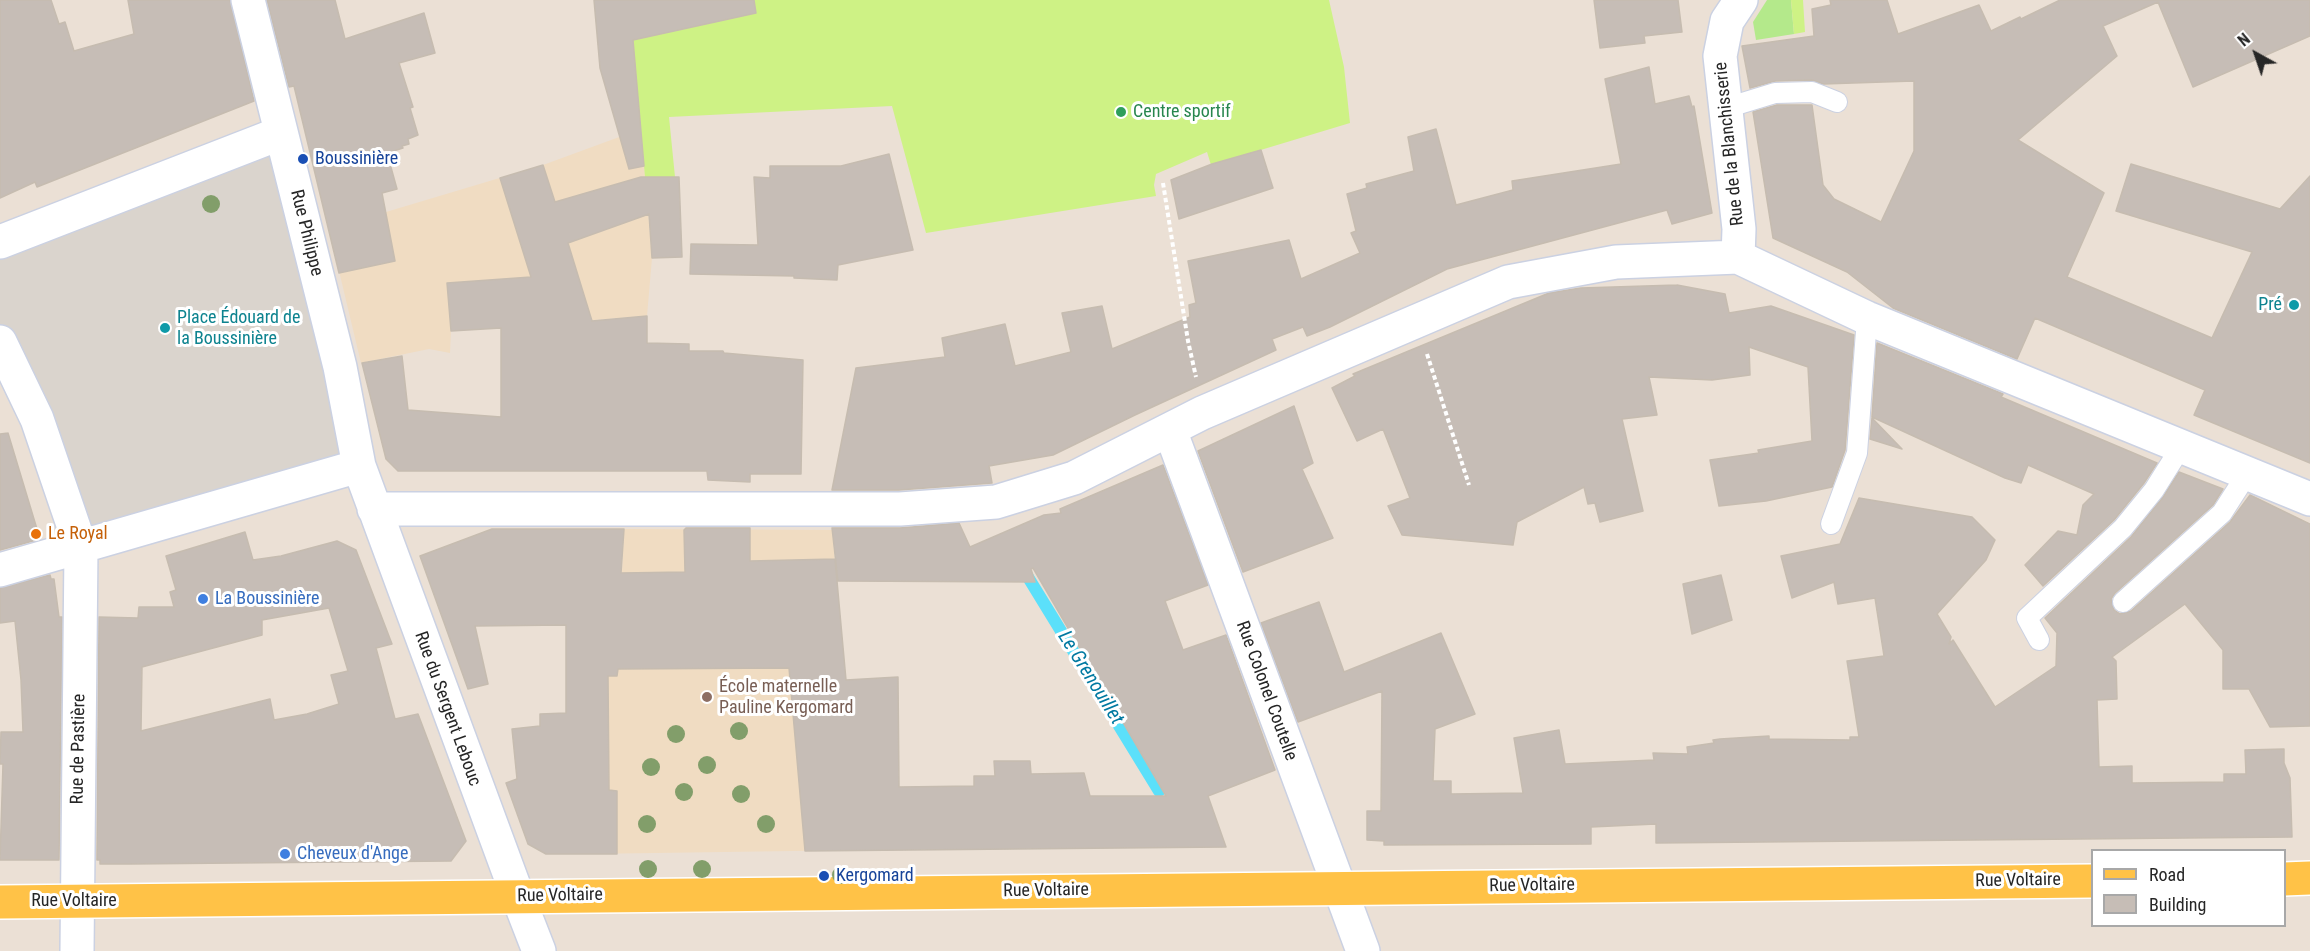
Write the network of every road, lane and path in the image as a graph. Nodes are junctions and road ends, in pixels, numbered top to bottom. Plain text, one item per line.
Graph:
1 (248, 0) edge
2 (1741, 0) edge
3 (1837, 102) dead end
4 (1725, 105) junction
5 (280, 133) junction
6 (1163, 183) dead end
7 (0, 242) edge
8 (1738, 257) junction
9 (1867, 318) junction
10 (1415, 322) junction
11 (0, 342) edge
12 (1202, 413) junction
13 (1170, 430) junction
14 (2181, 447) junction
15 (359, 466) junction
16 (2247, 474) junction
17 (1469, 485) dead end
18 (2310, 499) edge
19 (374, 509) junction
20 (1831, 524) dead end
21 (81, 548) junction
22 (0, 570) edge
23 (2123, 602) dead end
24 (2039, 640) dead end
25 (2310, 878) edge
26 (2286, 879) edge
27 (2091, 880) edge
28 (1339, 888) junction
29 (518, 897) junction
30 (0, 902) edge
31 (77, 902) junction
32 (77, 951) edge
33 (539, 951) edge
34 (1363, 951) edge

1 - 5 street, Rue Philippe
2 - 4 street, Rue de la Blanchisserie
3 - 4 lane
4 - 8 street, Rue de la Blanchisserie
5 - 7 street
5 - 15 street, Rue Philippe
6 - 12 path
8 - 9 street
8 - 10 street
9 - 14 street
9 - 20 lane
10 - 12 street
10 - 17 path
11 - 21 street
12 - 13 street
13 - 19 street
13 - 28 street, Rue Colonel Coutelle
14 - 16 street
14 - 24 lane
15 - 19 street, Rue du Sergent Lebouc
15 - 21 street
16 - 18 street
16 - 23 lane
19 - 29 street, Rue du Sergent Lebouc
21 - 22 street
21 - 31 street, Rue de Pastière
25 - 26 main road
27 - 28 main road, Rue Voltaire
28 - 29 main road, Rue Voltaire
28 - 34 street, Rue Colonel Coutelle
29 - 31 main road, Rue Voltaire
29 - 33 street, Rue du Sergent Lebouc
30 - 31 main road, Rue Voltaire
31 - 32 street, Rue de Pastière

